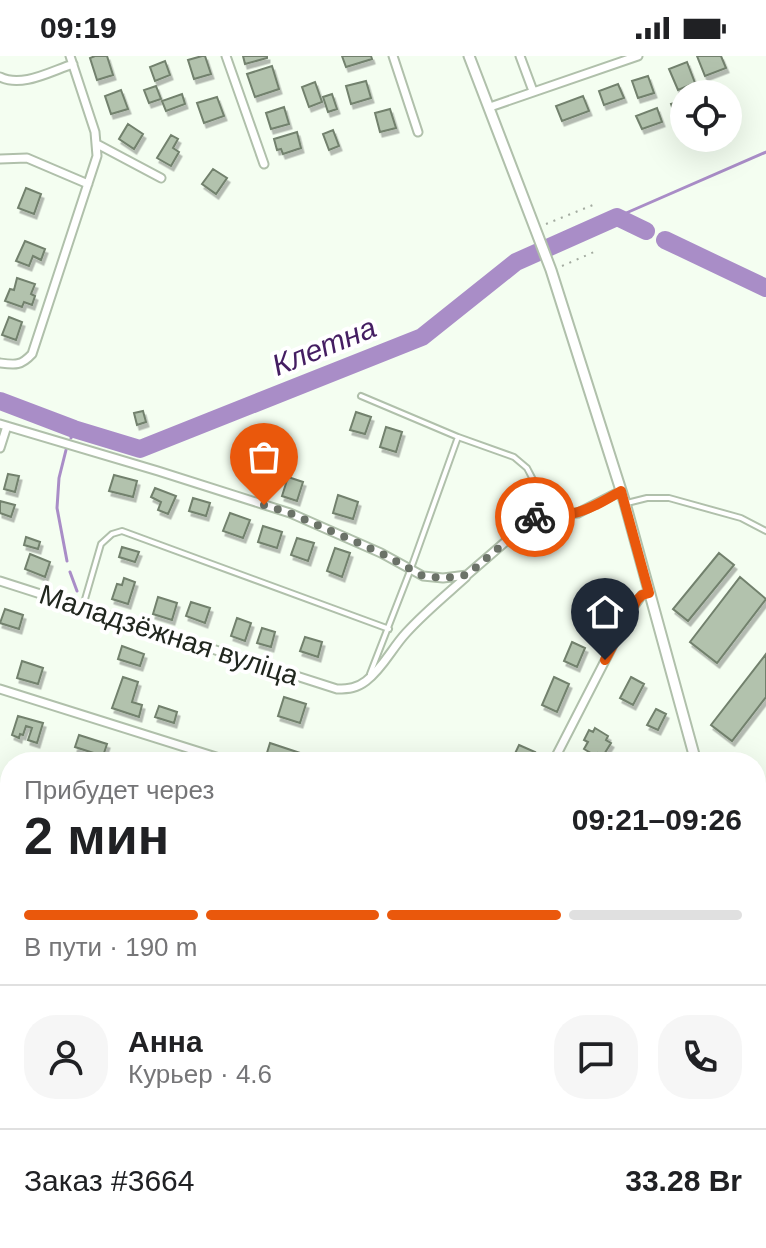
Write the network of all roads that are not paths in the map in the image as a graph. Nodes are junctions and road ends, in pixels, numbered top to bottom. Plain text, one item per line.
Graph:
1 (226, 56) edge
2 (393, 56) edge
3 (469, 56) edge
4 (520, 56) edge
5 (638, 56) edge
6 (72, 60) edge
7 (0, 77) edge
8 (533, 91) junction
9 (490, 107) junction
10 (418, 132) dead end
11 (97, 144) junction
12 (0, 159) edge
13 (264, 164) dead end
14 (161, 178) dead end
15 (88, 184) junction
16 (0, 363) edge
17 (361, 396) dead end
18 (3, 425) edge
19 (458, 437) junction
20 (0, 448) edge
21 (621, 491) junction
22 (625, 503) junction
23 (550, 513) junction
24 (766, 531) edge
25 (410, 571) junction
26 (467, 575) junction
27 (0, 581) edge
28 (649, 593) junction
29 (82, 609) junction
30 (389, 629) junction
31 (367, 680) junction
32 (0, 689) edge
33 (200, 752) edge
34 (558, 752) edge
35 (693, 752) edge

1 - 13 street
2 - 10 street
3 - 9 street
4 - 8 street
5 - 8 street
6 - 7 street
6 - 11 street
8 - 9 street
9 - 21 street
11 - 14 street
11 - 15 street
12 - 15 street
15 - 16 street
17 - 19 lane
18 - 20 street
18 - 25 street
19 - 23 lane
19 - 25 lane
21 - 22 street
21 - 23 street
22 - 24 lane
22 - 28 street
23 - 26 street
25 - 26 street
25 - 30 lane
26 - 31 street
27 - 29 street, Маладзёжная вуліца
28 - 34 street
28 - 35 street
29 - 30 lane
29 - 31 street, Маладзёжная вуліца
30 - 31 lane
32 - 33 street

